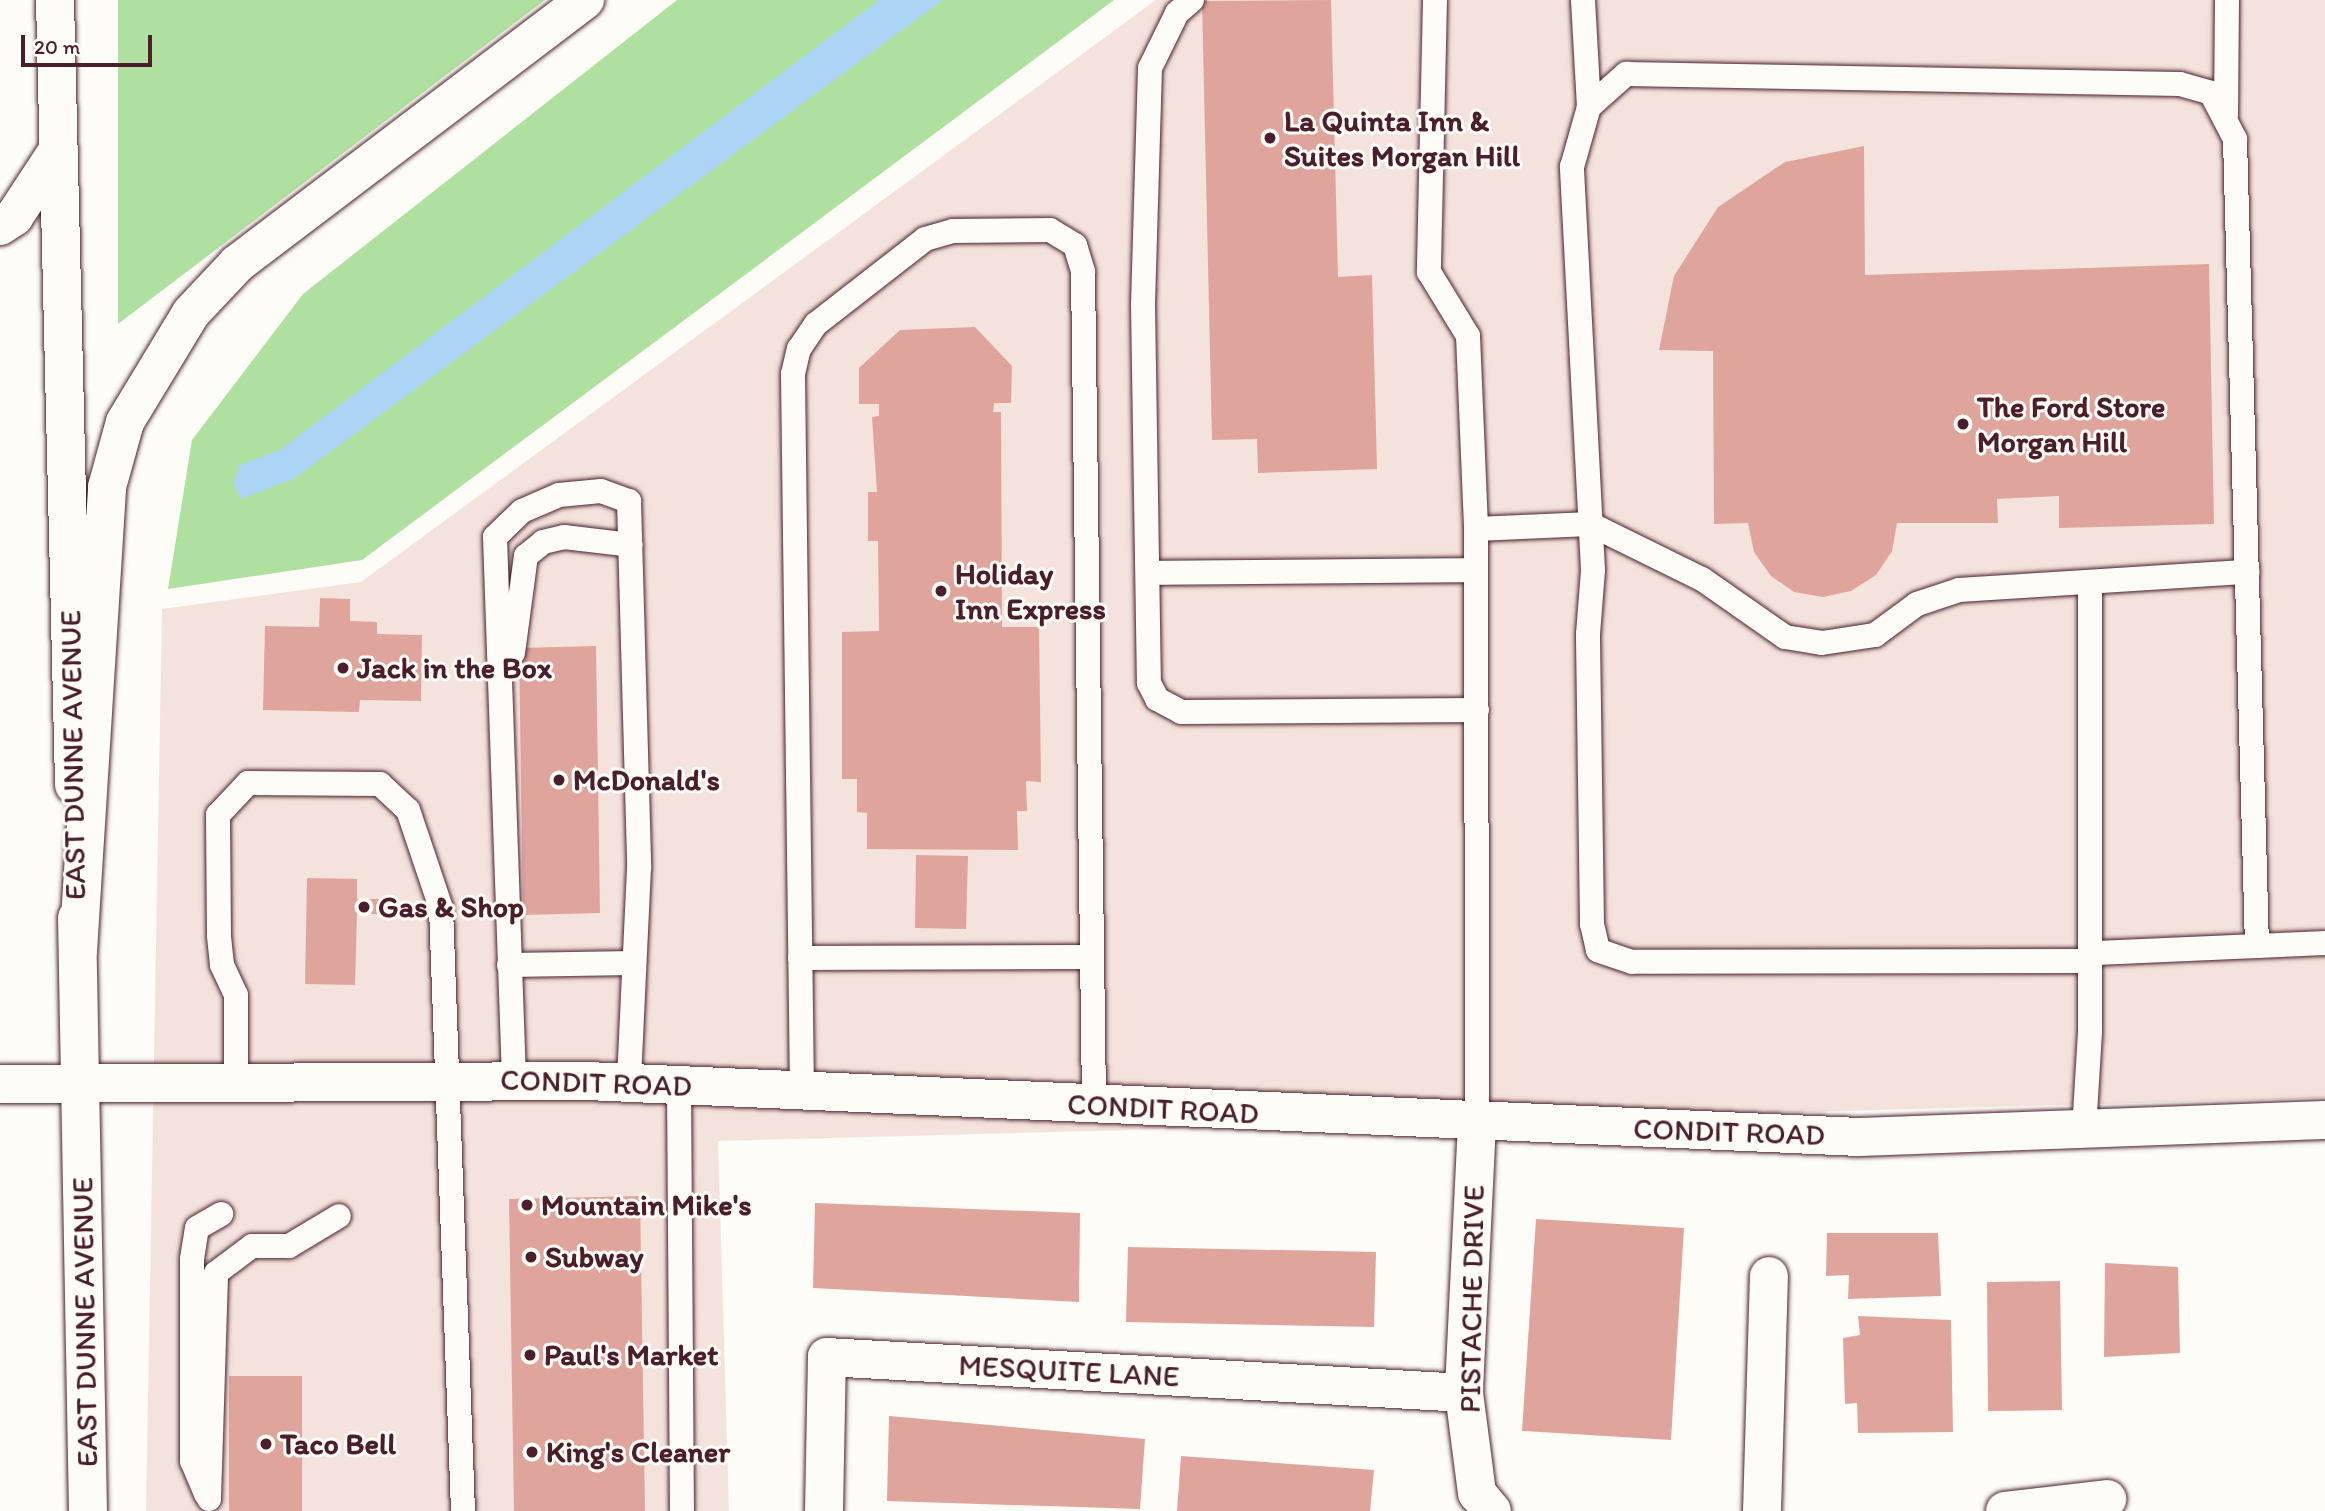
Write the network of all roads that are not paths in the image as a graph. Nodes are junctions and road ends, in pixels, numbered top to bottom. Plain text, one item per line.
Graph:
1 (55, 0) edge
2 (585, 0) edge
3 (1192, 0) edge
4 (1435, 0) edge
5 (1583, 0) edge
6 (2228, 0) edge
7 (1589, 107) junction
8 (2226, 114) junction
9 (58, 150) junction
10 (0, 226) edge
11 (1590, 524) junction
12 (1476, 529) junction
13 (631, 545) junction
14 (1476, 570) junction
15 (2247, 572) junction
16 (1147, 573) junction
17 (2090, 582) junction
18 (1477, 710) junction
19 (504, 831) junction
20 (2325, 943) edge
21 (2257, 946) junction
22 (78, 951) junction
23 (1093, 957) junction
24 (800, 958) junction
25 (2086, 961) junction
26 (634, 963) junction
27 (509, 965) junction
28 (446, 1079) junction
29 (514, 1079) junction
30 (236, 1080) junction
31 (81, 1082) junction
32 (629, 1083) junction
33 (0, 1084) edge
34 (679, 1085) junction
35 (802, 1091) junction
36 (1094, 1106) junction
37 (2325, 1120) edge
38 (1477, 1123) junction
39 (2084, 1130) junction
40 (221, 1214) dead end
41 (339, 1216) dead end
42 (1769, 1276) dead end
43 (1464, 1393) junction
44 (2107, 1499) dead end
45 (209, 1505) edge
46 (88, 1511) edge
47 (463, 1511) edge
48 (682, 1511) edge
49 (824, 1511) edge
50 (1492, 1511) edge
51 (1762, 1511) edge
52 (2005, 1511) edge

1 - 9 main road, EAST DUNNE AVENUE
2 - 22 main road
3 - 16 lane
4 - 12 lane
5 - 7 lane
6 - 8 lane
7 - 8 lane
7 - 11 lane
8 - 15 lane
9 - 10 main road
9 - 22 main road, EAST DUNNE AVENUE
11 - 12 lane
11 - 17 lane
11 - 25 lane
12 - 14 lane
13 - 19 lane
13 - 19 lane
13 - 26 lane
14 - 16 lane
14 - 18 lane
15 - 17 lane
15 - 21 lane
16 - 18 lane
17 - 25 lane
18 - 38 lane
19 - 27 lane
20 - 21 lane
21 - 25 lane
22 - 31 main road, EAST DUNNE AVENUE
23 - 24 lane
23 - 24 lane
23 - 36 lane
24 - 35 lane
25 - 39 lane
26 - 27 lane
26 - 32 lane
27 - 29 lane
28 - 29 main road, CONDIT ROAD
28 - 30 main road, CONDIT ROAD
28 - 30 lane
28 - 47 lane
29 - 32 main road, CONDIT ROAD
30 - 31 main road, CONDIT ROAD
31 - 33 main road, CONDIT ROAD
31 - 46 main road, EAST DUNNE AVENUE
32 - 34 main road, CONDIT ROAD
34 - 35 main road, CONDIT ROAD
34 - 48 lane
35 - 36 main road, CONDIT ROAD
36 - 38 main road, CONDIT ROAD
37 - 39 main road, CONDIT ROAD
38 - 39 main road, CONDIT ROAD
38 - 43 main road, PISTACHE DRIVE
40 - 45 lane
41 - 45 lane
42 - 51 main road
43 - 49 main road, MESQUITE LANE
43 - 50 main road, PISTACHE DRIVE
44 - 52 main road

